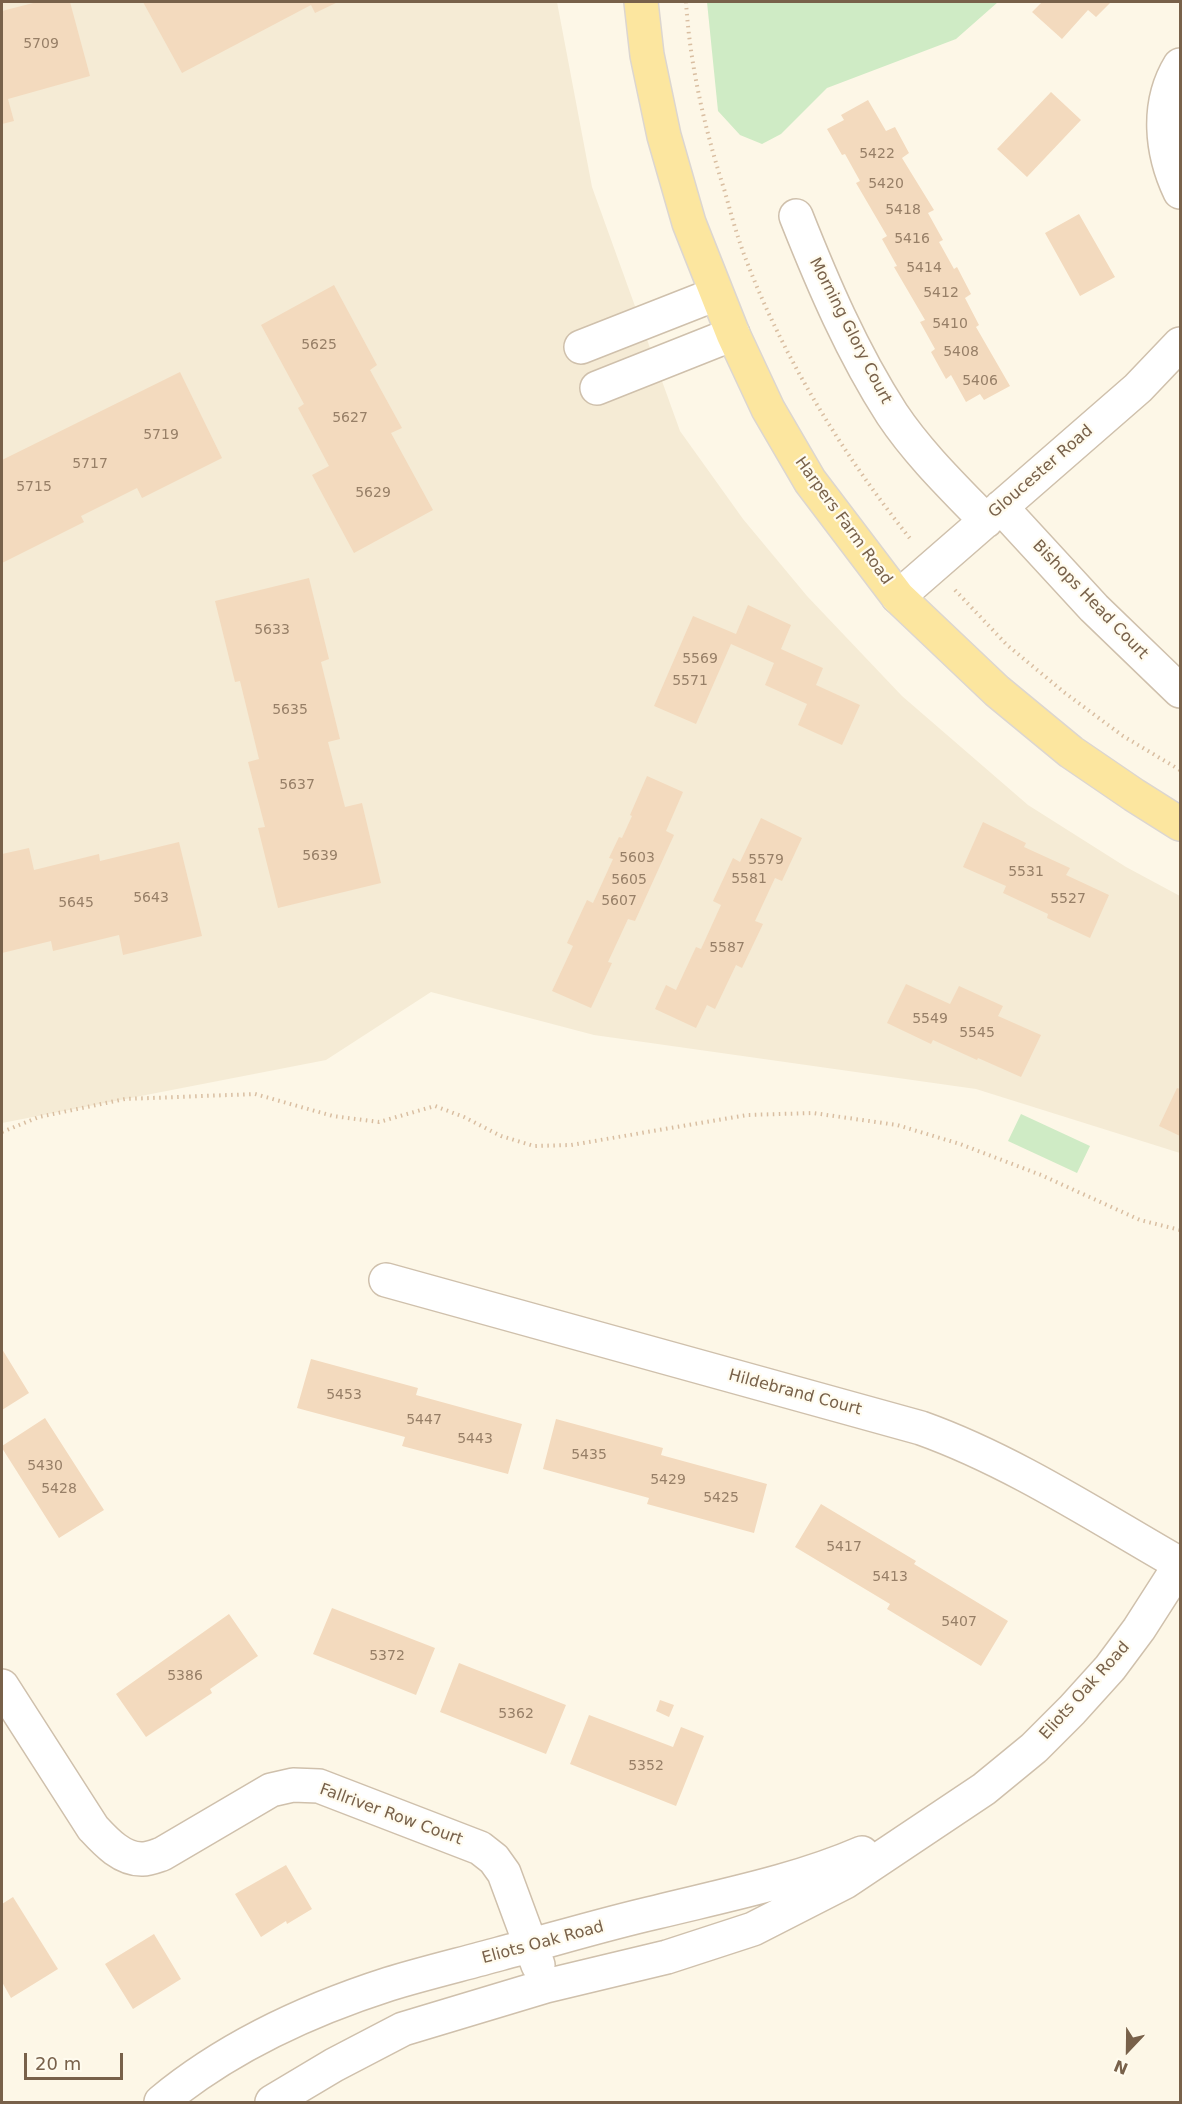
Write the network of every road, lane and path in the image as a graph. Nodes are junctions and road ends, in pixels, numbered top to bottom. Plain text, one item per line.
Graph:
1 (641, 2) edge
2 (1180, 65) edge
3 (1180, 192) edge
4 (796, 216) dead end
5 (716, 294) junction
6 (733, 334) junction
7 (1180, 344) edge
8 (581, 347) dead end
9 (597, 388) dead end
10 (994, 514) junction
11 (898, 597) junction
12 (1180, 691) edge
13 (1180, 824) edge
14 (2, 1132) edge
15 (1180, 1230) edge
16 (386, 1280) dead end
17 (1180, 1564) edge
18 (2, 1686) edge
19 (940, 1818) junction
20 (531, 1946) junction
21 (546, 1986) junction
22 (161, 2103) edge
23 (272, 2103) edge

1 - 5 main road, Harpers Farm Road
2 - 3 street
4 - 10 street, Morning Glory Court
5 - 6 main road, Harpers Farm Road
5 - 8 street
6 - 9 street
6 - 11 main road, Harpers Farm Road
7 - 10 street, Gloucester Road
10 - 11 street, Gloucester Road
10 - 12 street, Bishops Head Court
11 - 13 main road, Harpers Farm Road
14 - 15 path
16 - 17 street, Hildebrand Court
17 - 19 street, Eliots Oak Road
18 - 20 street, Fallriver Row Court
19 - 20 street, Eliots Oak Road
19 - 21 street, Eliots Oak Road
20 - 21 street, Fallriver Row Court
20 - 22 street, Eliots Oak Road
21 - 23 street, Eliots Oak Road

